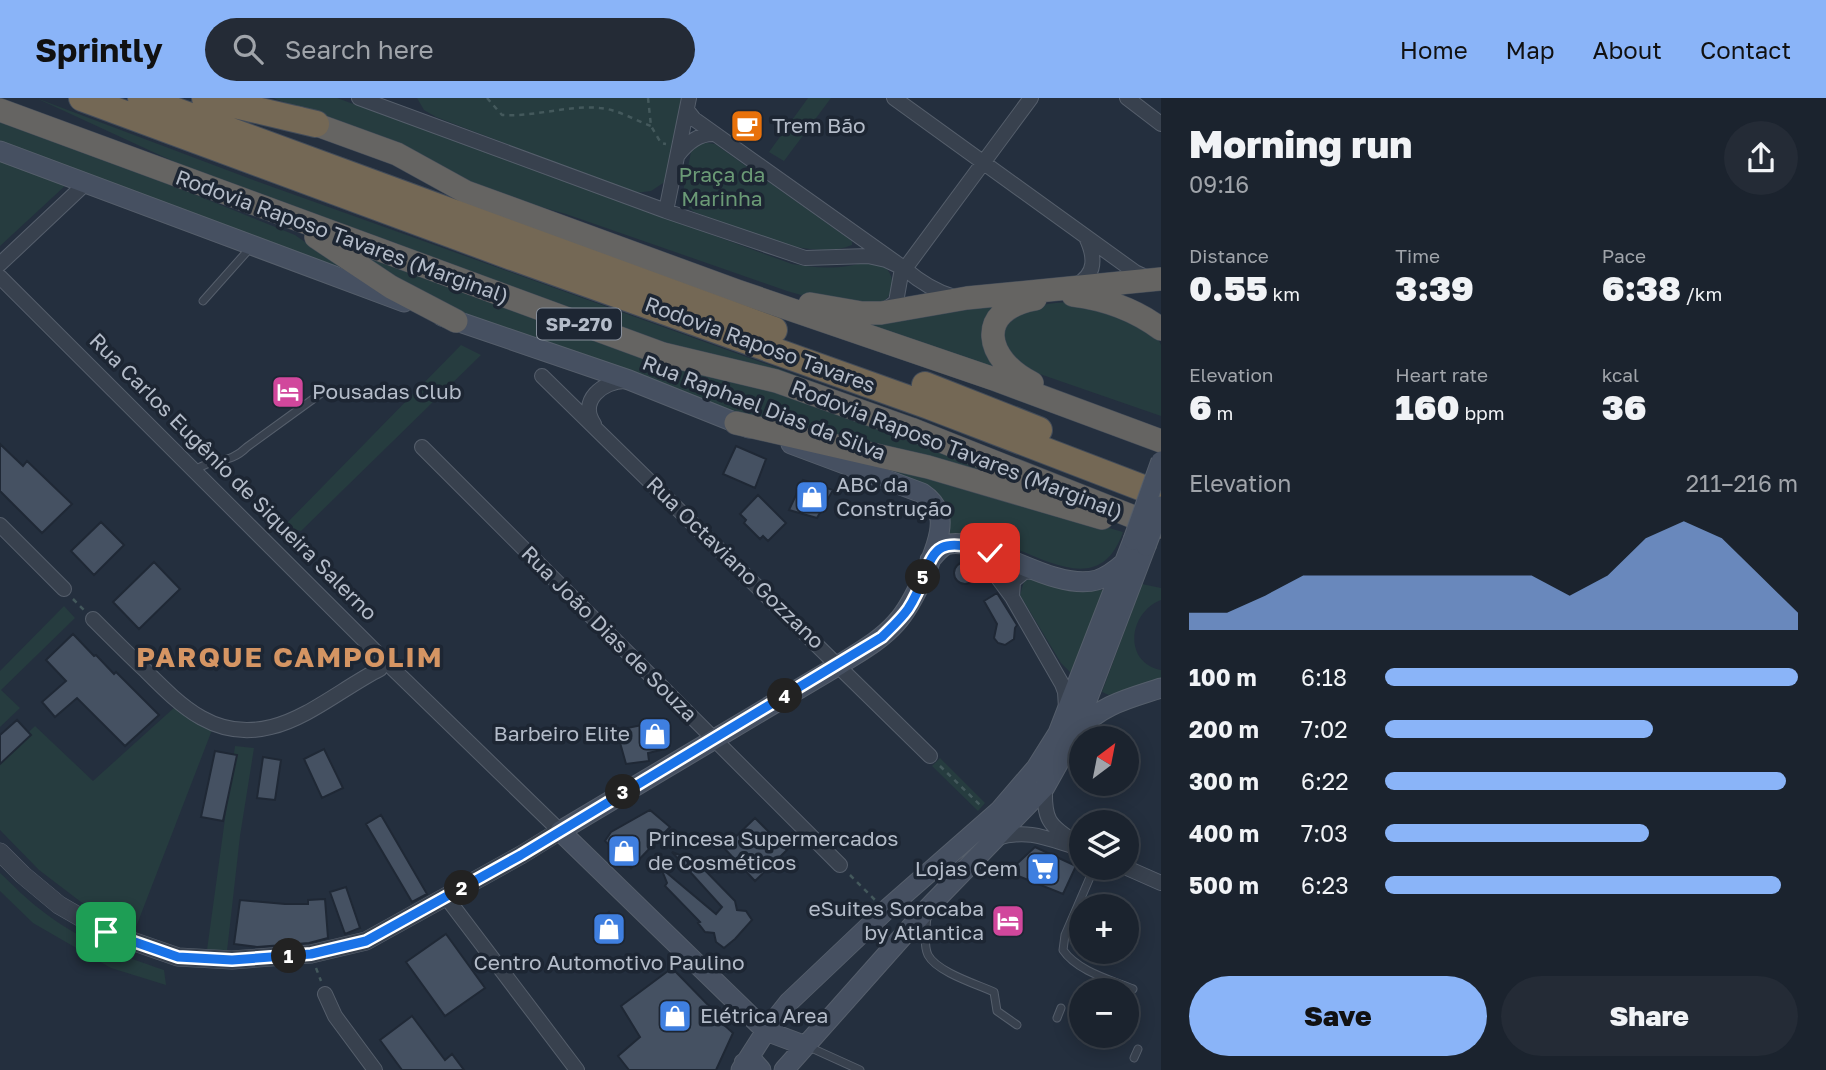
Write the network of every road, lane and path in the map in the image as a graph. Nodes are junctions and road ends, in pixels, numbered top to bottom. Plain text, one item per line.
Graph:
1 (82, 98) edge
2 (141, 98) edge
3 (205, 98) edge
4 (246, 98) edge
5 (359, 98) edge
6 (487, 98) edge
7 (648, 98) edge
8 (894, 98) edge
9 (1031, 98) edge
10 (1127, 98) edge
11 (395, 104) edge
12 (688, 104) edge
13 (0, 110) edge
14 (316, 124) junction
15 (1161, 124) edge
16 (651, 126) junction
17 (715, 134) junction
18 (0, 151) edge
19 (678, 151) junction
20 (984, 162) junction
21 (85, 184) junction
22 (251, 204) junction
23 (666, 211) junction
24 (1085, 236) junction
25 (860, 238) junction
26 (251, 247) junction
27 (618, 247) junction
28 (845, 257) junction
29 (0, 264) edge
30 (905, 269) junction
31 (0, 277) edge
32 (1157, 279) edge
33 (1074, 286) junction
34 (967, 298) junction
35 (203, 301) dead end
36 (881, 313) junction
37 (456, 321) junction
38 (1161, 329) edge
39 (542, 376) dead end
40 (629, 380) junction
41 (320, 394) dead end
42 (736, 423) junction
43 (1114, 423) junction
44 (597, 428) junction
45 (1156, 438) edge
46 (422, 447) dead end
47 (1161, 461) edge
48 (193, 471) junction
49 (1161, 478) edge
50 (1161, 495) edge
51 (1161, 506) edge
52 (0, 525) edge
53 (1161, 528) edge
54 (1147, 541) edge
55 (930, 560) junction
56 (1125, 563) junction
57 (1035, 571) junction
58 (64, 589) joint
59 (1113, 612) junction
60 (93, 619) joint
61 (382, 658) junction
62 (839, 665) junction
63 (1161, 688) edge
64 (1066, 710) junction
65 (1077, 726) edge
66 (1081, 726) edge
67 (713, 739) junction
68 (1069, 744) edge
69 (930, 756) joint
70 (1045, 787) junction
71 (589, 812) junction
72 (992, 817) junction
73 (560, 831) junction
74 (997, 838) junction
75 (1069, 839) edge
76 (1069, 844) edge
77 (0, 852) edge
78 (582, 852) junction
79 (840, 865) joint
80 (1139, 874) edge
81 (1089, 880) edge
82 (1161, 883) edge
83 (446, 897) junction
84 (928, 908) junction
85 (886, 911) junction
86 (311, 954) junction
87 (1107, 978) edge
88 (325, 994) joint
89 (1061, 1008) dead end
90 (837, 1013) junction
91 (1057, 1018) dead end
92 (1017, 1025) dead end
93 (766, 1031) junction
94 (806, 1046) junction
95 (1138, 1049) dead end
96 (1134, 1058) dead end
97 (749, 1068) edge
98 (375, 1070) edge
99 (577, 1070) edge
100 (784, 1070) edge
101 (860, 1070) edge

1 - 50 highway, Rodovia Raposo Tavares / SP-270
2 - 49 highway, Rodovia Raposo Tavares
3 - 14 highway
4 - 14 highway
5 - 11 street
6 - 16 path
7 - 16 path
8 - 20 street
9 - 20 street
10 - 15 street
11 - 23 street
12 - 17 street
12 - 19 street
13 - 22 highway, Rodovia Raposo Tavares (Marginal) / SP-270
14 - 27 highway
16 - 19 path
17 - 19 street
17 - 25 street
18 - 21 main road, Rua Raphael Dias da Silva
19 - 23 street
20 - 24 street
20 - 30 street
21 - 26 main road, Rua Raphael Dias da Silva
21 - 29 street
22 - 37 highway
22 - 53 highway, Rodovia Raposo Tavares (Marginal) / SP-270
23 - 28 street
24 - 32 street
24 - 33 street
25 - 28 street
25 - 30 street
26 - 35 lane
26 - 37 main road, Rua Raphael Dias da Silva
27 - 36 highway
27 - 43 highway
28 - 30 street
30 - 34 street
30 - 36 street
31 - 48 street, Rua Carlos Eugênio de Siqueira Salerno
32 - 33 highway
33 - 34 highway
34 - 36 highway
37 - 40 main road, Rua Raphael Dias da Silva
38 - 43 highway
39 - 44 street, Rua Octaviano Gozzano
40 - 42 main road, Rua Raphael Dias da Silva
40 - 44 street
41 - 48 lane
42 - 54 highway
42 - 55 main road, Rua Raphael Dias da Silva
43 - 45 highway
44 - 62 street, Rua Octaviano Gozzano
46 - 67 street, Rua João Dias de Souza
47 - 54 main road, bridge
48 - 61 street, Rua Carlos Eugênio de Siqueira Salerno
51 - 54 main road, bridge
52 - 58 street
54 - 56 main road
54 - 59 main road
55 - 57 main road
55 - 62 main road, Rua Raphael Dias da Silva
56 - 57 main road
56 - 59 main road
57 - 64 street
58 - 60 path
59 - 64 main road
59 - 65 main road
60 - 61 street
61 - 73 street, Rua Carlos Eugênio de Siqueira Salerno
62 - 67 main road, Rua Raphael Dias da Silva
62 - 69 street, Rua Octaviano Gozzano
63 - 66 main road
64 - 72 main road
67 - 71 main road, Rua Raphael Dias da Silva
67 - 79 street, Rua João Dias de Souza
68 - 70 main road
69 - 72 path
70 - 74 main road
70 - 75 street
71 - 73 main road, Rua Raphael Dias da Silva
71 - 78 main road
72 - 85 main road
73 - 78 main road, Rua Carlos Eugênio de Siqueira Salerno
73 - 83 street
74 - 76 street
74 - 84 main road
77 - 86 street
78 - 93 main road, Rua Carlos Eugênio de Siqueira Salerno
79 - 85 path
80 - 82 street
81 - 87 lane
83 - 86 street
83 - 99 street
84 - 90 main road
84 - 92 lane
85 - 93 main road
86 - 88 path
88 - 98 street
89 - 91 lane
90 - 93 main road
90 - 94 main road
93 - 94 main road
93 - 97 main road
94 - 100 main road
94 - 101 lane
95 - 96 lane

